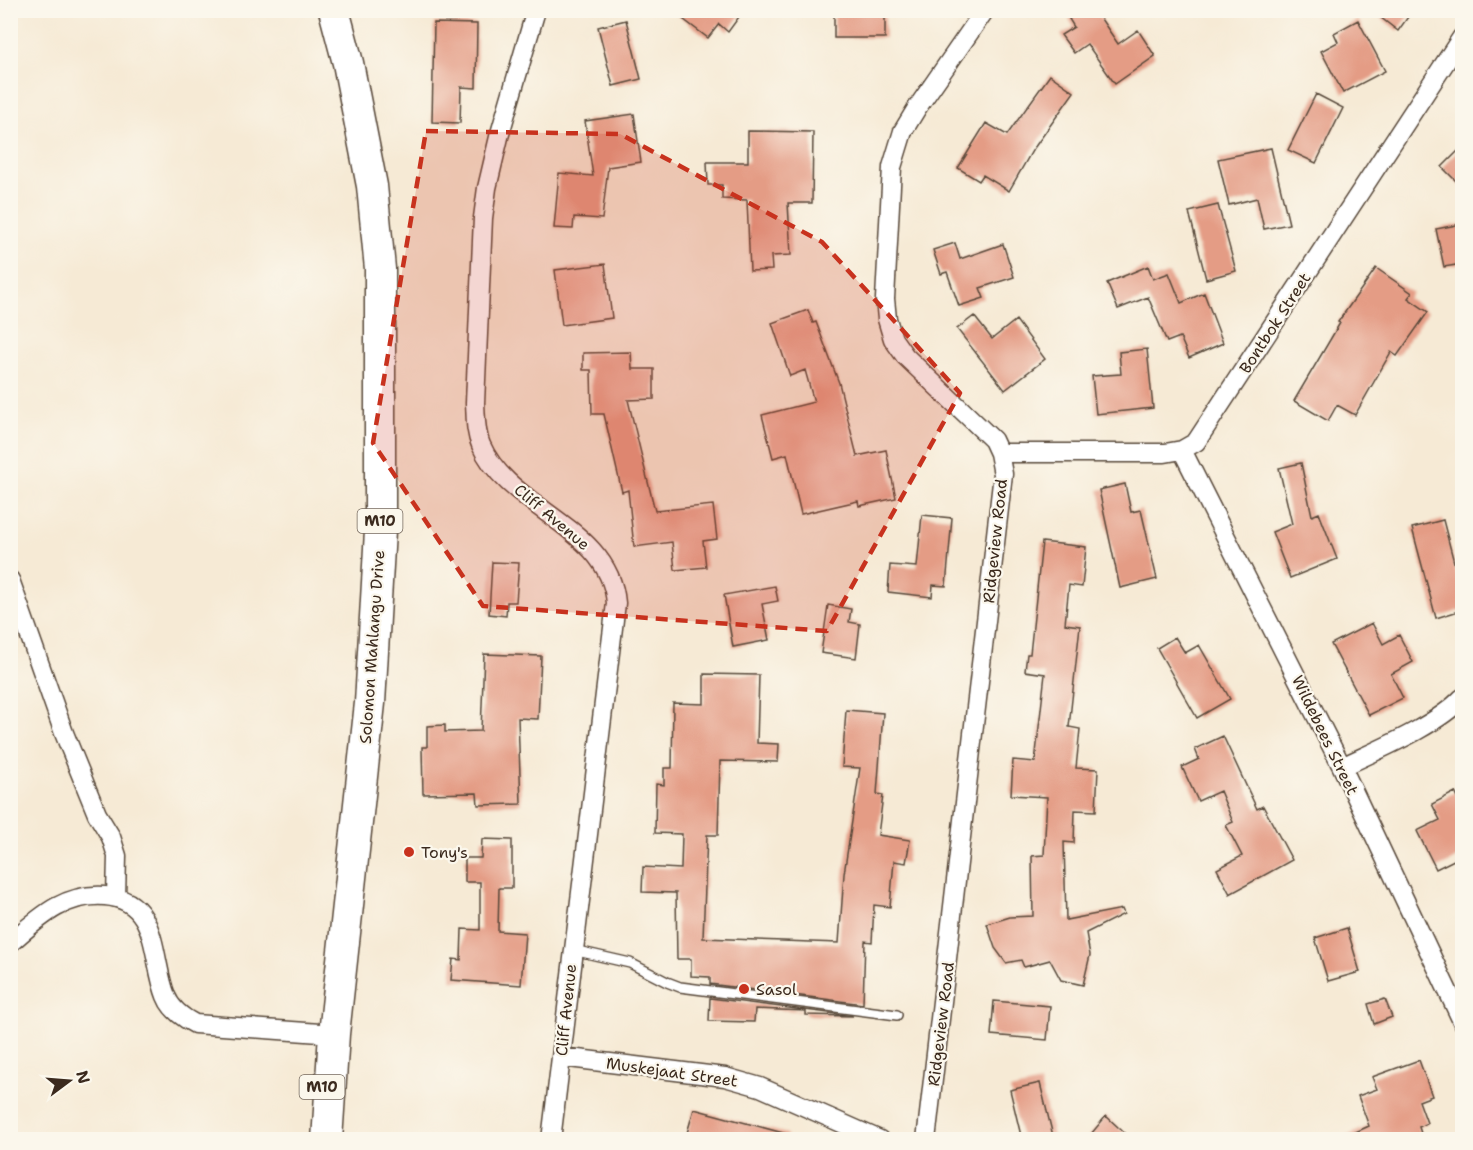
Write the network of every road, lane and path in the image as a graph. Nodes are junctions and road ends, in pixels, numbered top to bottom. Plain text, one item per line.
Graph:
1 (333, 10) edge
2 (536, 10) edge
3 (985, 10) edge
4 (1462, 37) edge
5 (1182, 450) junction
6 (999, 453) junction
7 (10, 580) edge
8 (1462, 698) edge
9 (1342, 767) junction
10 (116, 897) junction
11 (10, 944) edge
12 (573, 950) junction
13 (897, 1015) dead end
14 (1462, 1022) edge
15 (334, 1034) junction
16 (561, 1057) junction
17 (309, 1140) edge
18 (327, 1140) edge
19 (550, 1140) edge
20 (880, 1140) edge
21 (926, 1140) edge

1 - 15 main road, Solomon Mahlangu Drive / M10
2 - 12 street, Cliff Avenue
3 - 6 street, Ridgeview Road
4 - 5 street, Bontbok Street
5 - 6 street
5 - 9 street, Wildebees Street
6 - 21 street, Ridgeview Road
7 - 10 street
8 - 9 street
9 - 14 street, Wildebees Street
10 - 11 street
10 - 15 street
12 - 13 lane
12 - 16 street, Cliff Avenue
15 - 17 main road, Solomon Mahlangu Drive / M10
15 - 18 main road, Solomon Mahlangu Drive / M10
16 - 19 street, Cliff Avenue
16 - 20 street, Muskejaat Street

